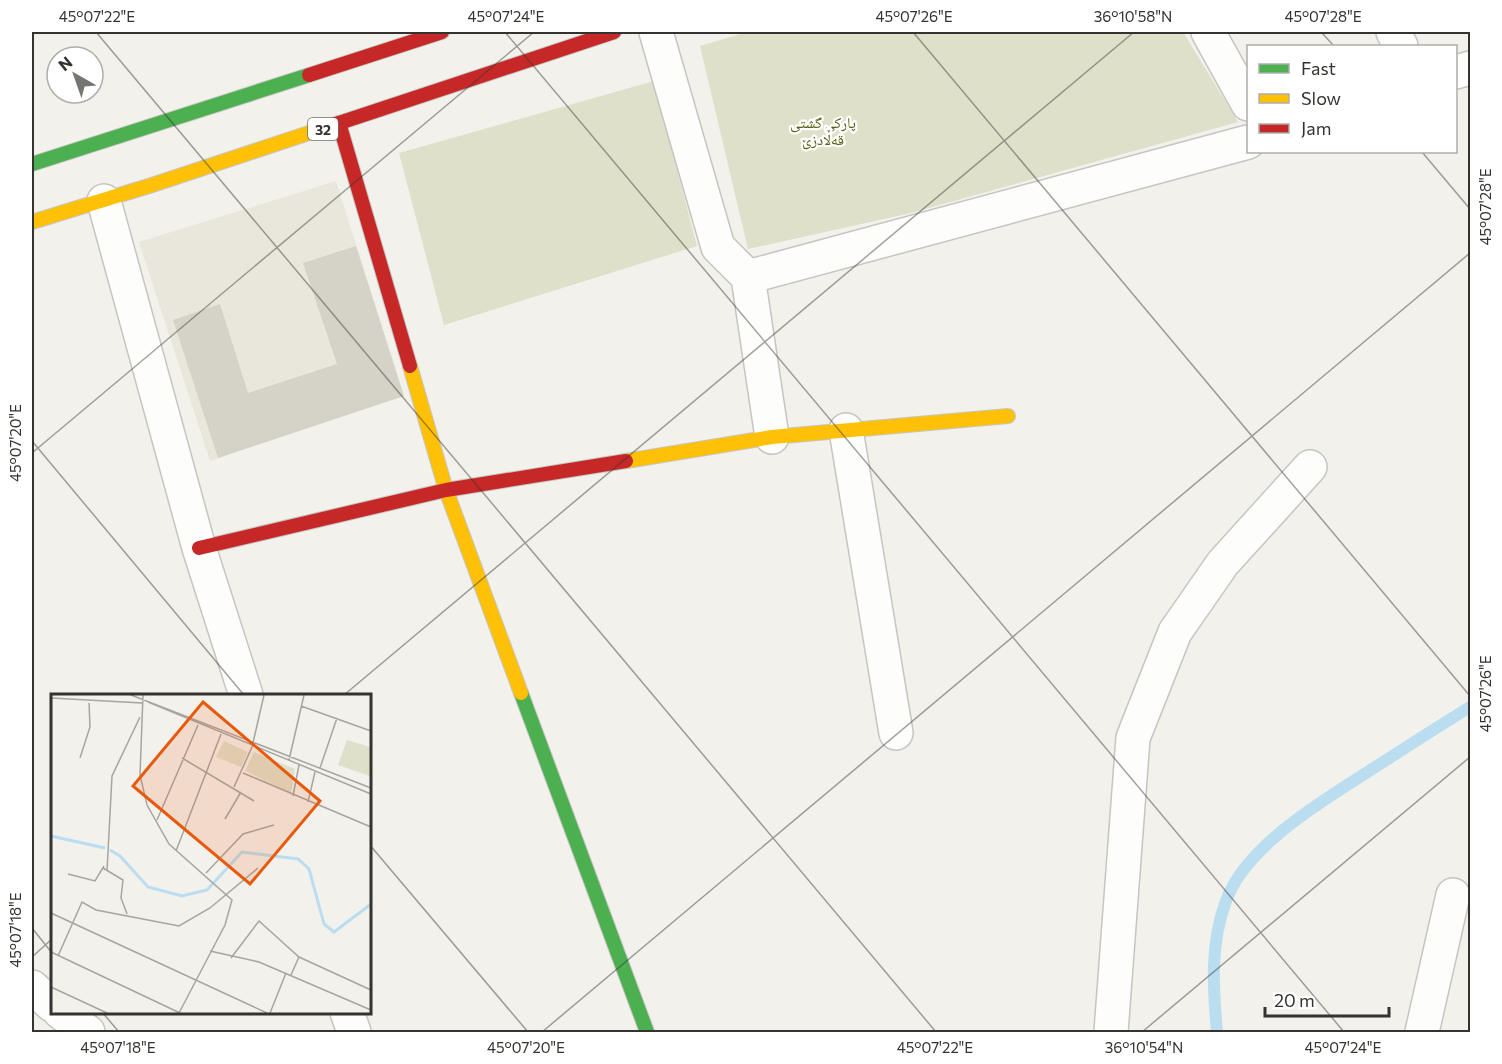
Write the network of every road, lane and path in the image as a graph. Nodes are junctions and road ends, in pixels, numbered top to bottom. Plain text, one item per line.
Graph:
1 (442, 32) edge
2 (614, 32) edge
3 (656, 32) edge
4 (1208, 32) edge
5 (1247, 102) edge
6 (339, 123) junction
7 (1247, 142) edge
8 (32, 164) edge
9 (104, 201) junction
10 (32, 222) edge
11 (748, 277) junction
12 (1008, 416) dead end
13 (846, 430) junction
14 (772, 437) junction
15 (1310, 467) dead end
16 (446, 490) junction
17 (199, 548) junction
18 (246, 694) edge
19 (896, 733) dead end
20 (1453, 895) dead end
21 (32, 987) edge
22 (51, 1004) edge
23 (63, 1013) edge
24 (348, 1013) edge
25 (88, 1032) edge
26 (354, 1032) edge
27 (647, 1032) edge
28 (1111, 1032) edge
29 (1422, 1032) edge

1 - 8 street
2 - 6 street, 32
3 - 11 street
4 - 5 street
6 - 9 street, 32
6 - 16 street
7 - 11 street
9 - 10 street, 32
9 - 17 street
11 - 14 street
12 - 13 street
13 - 14 street
13 - 19 street
14 - 16 street
15 - 28 street
16 - 17 street
16 - 27 street
17 - 18 street
20 - 29 street
21 - 22 street
23 - 25 street
24 - 26 street

